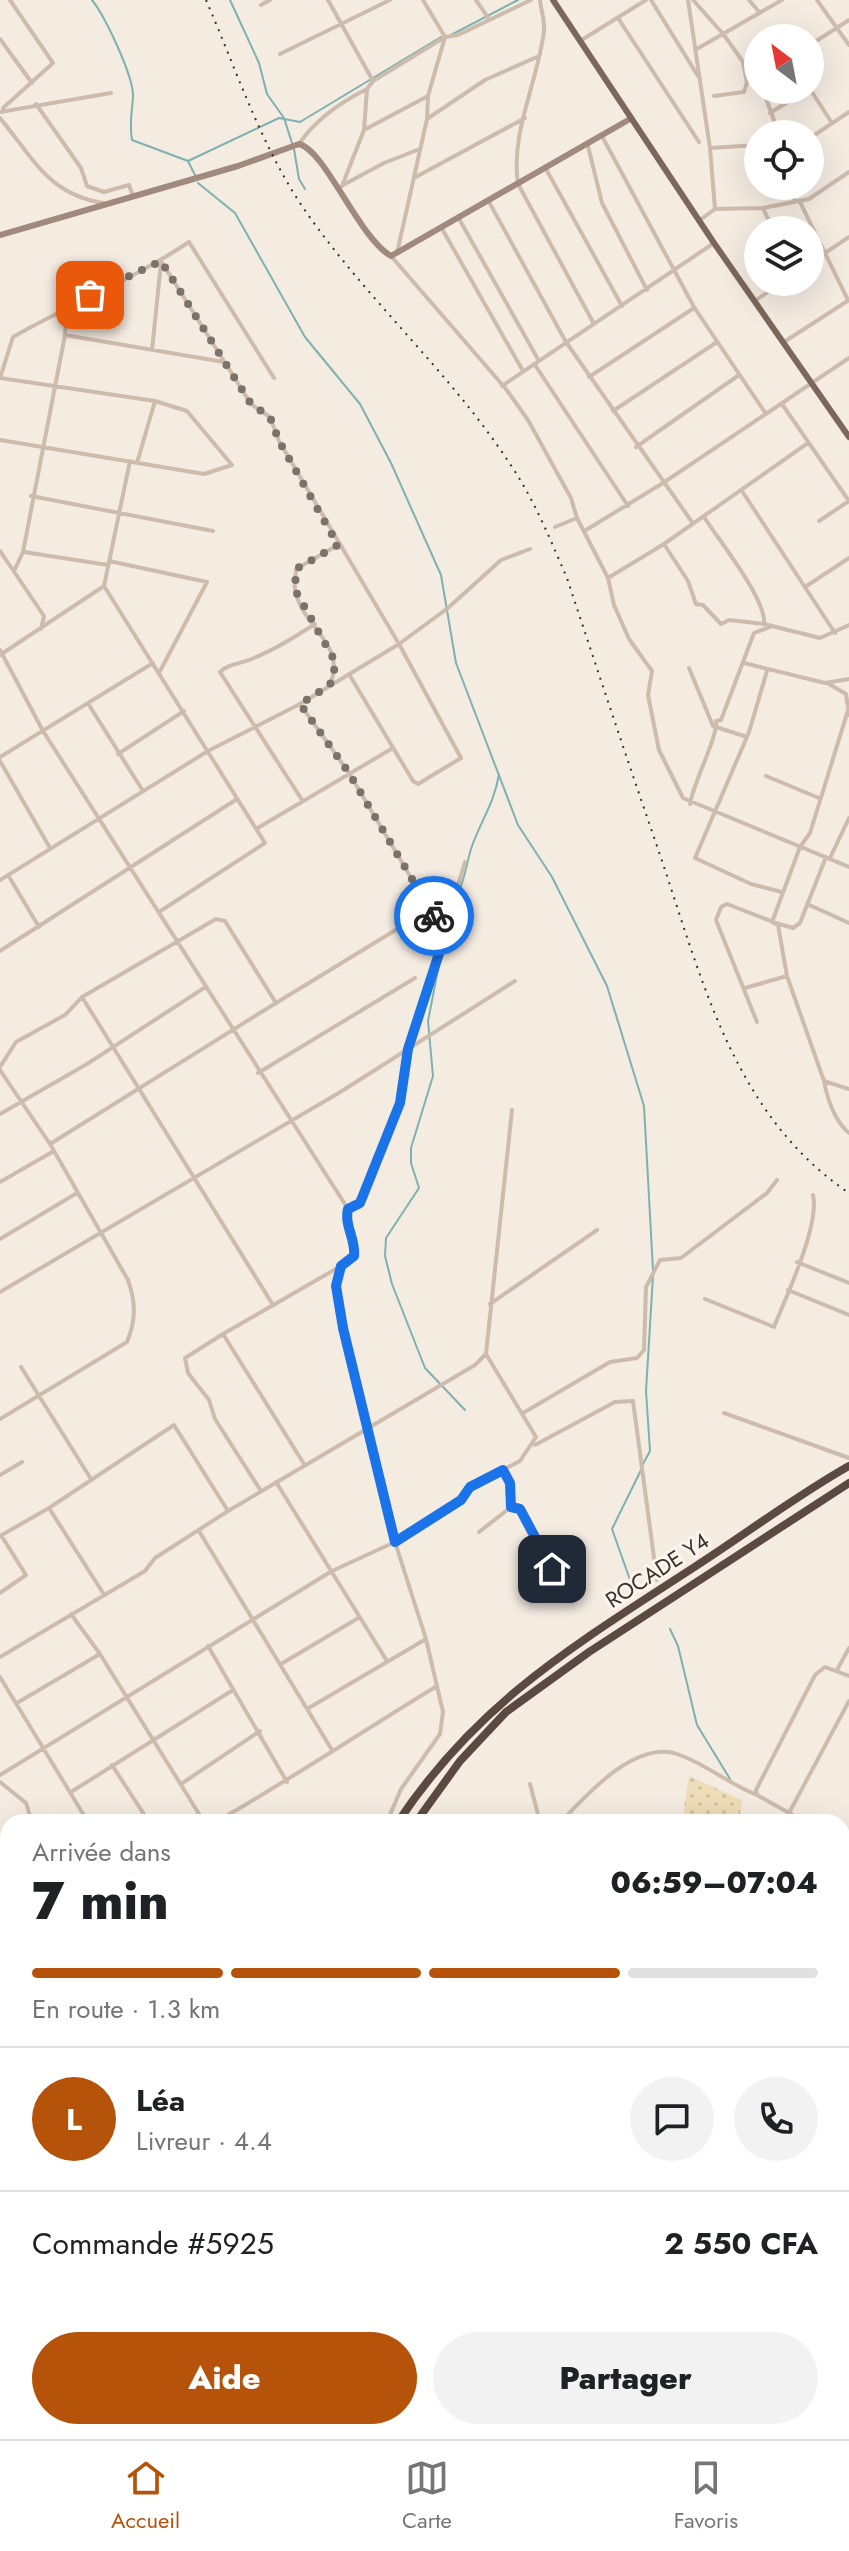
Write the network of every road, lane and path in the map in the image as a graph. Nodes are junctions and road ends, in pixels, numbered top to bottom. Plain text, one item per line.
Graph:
1 (10, 0) edge
2 (270, 0) edge
3 (328, 0) edge
4 (390, 0) edge
5 (423, 0) edge
6 (476, 0) edge
7 (531, 0) edge
8 (540, 0) edge
9 (553, 0) edge
10 (648, 0) edge
11 (690, 0) edge
12 (749, 0) edge
13 (782, 0) edge
14 (817, 0) edge
15 (261, 5) dead end
16 (760, 13) junction
17 (618, 18) junction
18 (489, 19) junction
19 (849, 20) edge
20 (340, 22) junction
21 (838, 28) junction
22 (724, 35) junction
23 (824, 36) edge
24 (445, 37) junction
25 (0, 39) edge
26 (580, 41) junction
27 (849, 45) edge
28 (695, 50) junction
29 (280, 54) dead end
30 (539, 56) junction
31 (743, 61) joint
32 (700, 78) junction
33 (373, 81) junction
34 (32, 83) junction
35 (367, 89) junction
36 (111, 93) dead end
37 (428, 96) junction
38 (714, 96) dead end
39 (36, 104) junction
40 (767, 104) edge
41 (785, 104) edge
42 (818, 104) edge
43 (2, 110) edge
44 (849, 112) edge
45 (770, 113) junction
46 (0, 118) edge
47 (525, 118) junction
48 (427, 119) junction
49 (630, 119) junction
50 (773, 120) edge
51 (832, 123) junction
52 (824, 128) edge
53 (364, 130) junction
54 (603, 138) junction
55 (699, 142) dead end
56 (299, 144) junction
57 (588, 146) junction
58 (744, 146) edge
59 (710, 148) junction
60 (420, 149) junction
61 (546, 169) junction
62 (849, 172) edge
63 (414, 178) junction
64 (518, 184) junction
65 (339, 188) junction
66 (133, 196) junction
67 (488, 200) junction
68 (797, 202) junction
69 (105, 204) junction
70 (763, 208) junction
71 (715, 209) junction
72 (767, 216) edge
73 (458, 217) junction
74 (699, 220) junction
75 (441, 227) junction
76 (0, 235) edge
77 (849, 237) edge
78 (714, 243) junction
79 (825, 254) junction
80 (394, 255) junction
81 (161, 261) junction
82 (674, 272) junction
83 (647, 290) junction
84 (762, 296) edge
85 (849, 300) edge
86 (755, 301) junction
87 (67, 306) junction
88 (622, 306) junction
89 (694, 307) junction
90 (594, 324) junction
91 (65, 335) junction
92 (566, 342) junction
93 (717, 342) junction
94 (784, 342) junction
95 (152, 351) junction
96 (849, 358) edge
97 (225, 363) junction
98 (537, 363) junction
99 (523, 372) junction
100 (739, 375) junction
101 (589, 377) junction
102 (0, 378) edge
103 (274, 378) dead end
104 (811, 383) junction
105 (502, 386) junction
106 (55, 387) junction
107 (155, 401) junction
108 (782, 404) junction
109 (613, 411) junction
110 (766, 414) junction
111 (849, 437) edge
112 (0, 440) edge
113 (808, 443) junction
114 (636, 447) junction
115 (42, 448) junction
116 (130, 461) junction
117 (137, 463) junction
118 (663, 483) junction
119 (742, 491) junction
120 (31, 496) junction
121 (849, 501) edge
122 (628, 506) junction
123 (120, 514) junction
124 (704, 517) junction
125 (577, 518) junction
126 (819, 521) dead end
127 (692, 522) junction
128 (555, 527) dead end
129 (586, 530) junction
130 (213, 531) dead end
131 (664, 544) junction
132 (338, 545) junction
133 (530, 549) dead end
134 (0, 551) edge
135 (23, 552) junction
136 (849, 558) edge
137 (108, 563) junction
138 (15, 569) junction
139 (608, 578) junction
140 (104, 586) junction
141 (805, 587) junction
142 (315, 624) junction
143 (764, 624) junction
144 (849, 625) edge
145 (772, 627) junction
146 (41, 629) junction
147 (835, 633) junction
148 (399, 644) junction
149 (1, 653) edge
150 (153, 663) junction
151 (744, 663) junction
152 (689, 668) dead end
153 (767, 671) junction
154 (159, 673) junction
155 (349, 674) junction
156 (849, 679) edge
157 (825, 683) junction
158 (330, 685) junction
159 (88, 704) junction
160 (300, 704) junction
161 (184, 711) junction
162 (848, 711) edge
163 (255, 728) junction
164 (718, 728) junction
165 (43, 731) junction
166 (747, 737) junction
167 (393, 748) junction
168 (208, 751) junction
169 (118, 754) junction
170 (0, 759) edge
171 (349, 773) junction
172 (766, 776) dead end
173 (143, 791) junction
174 (819, 798) junction
175 (237, 799) junction
176 (302, 800) junction
177 (690, 804) junction
178 (717, 811) junction
179 (849, 818) edge
180 (98, 819) junction
181 (256, 829) junction
182 (800, 847) junction
183 (50, 848) junction
184 (828, 857) junction
185 (465, 862) dead end
186 (129, 866) junction
187 (849, 867) edge
188 (8, 875) junction
189 (0, 880) edge
190 (782, 892) junction
191 (807, 904) junction
192 (430, 909) junction
193 (158, 913) junction
194 (772, 921) junction
195 (849, 923) edge
196 (39, 927) junction
197 (445, 935) junction
198 (176, 942) junction
199 (0, 951) edge
200 (787, 976) junction
201 (415, 978) dead end
202 (515, 981) dead end
203 (204, 988) junction
204 (745, 988) junction
205 (82, 997) junction
206 (276, 1003) junction
207 (757, 1022) dead end
208 (232, 1031) junction
209 (110, 1047) junction
210 (408, 1049) junction
211 (0, 1070) edge
212 (258, 1073) junction
213 (824, 1081) junction
214 (849, 1089) edge
215 (137, 1090) junction
216 (21, 1102) junction
217 (512, 1110) dead end
218 (0, 1114) edge
219 (292, 1120) junction
220 (849, 1133) edge
221 (50, 1144) junction
222 (54, 1151) junction
223 (193, 1179) junction
224 (777, 1180) dead end
225 (0, 1182) edge
226 (78, 1192) junction
227 (813, 1195) dead end
228 (348, 1209) junction
229 (597, 1230) dead end
230 (100, 1234) junction
231 (0, 1239) edge
232 (797, 1262) junction
233 (341, 1266) junction
234 (849, 1283) edge
235 (788, 1290) junction
236 (0, 1292) edge
237 (705, 1299) dead end
238 (490, 1304) junction
239 (273, 1305) junction
240 (849, 1315) edge
241 (223, 1334) junction
242 (486, 1354) junction
243 (21, 1367) dead end
244 (38, 1398) junction
245 (523, 1413) junction
246 (724, 1413) dead end
247 (0, 1419) edge
248 (368, 1427) junction
249 (533, 1447) junction
250 (849, 1458) edge
251 (22, 1462) dead end
252 (304, 1464) junction
253 (849, 1466) edge
254 (503, 1470) junction
255 (0, 1475) edge
256 (91, 1479) junction
257 (276, 1482) junction
258 (849, 1483) edge
259 (261, 1491) junction
260 (511, 1507) junction
261 (49, 1508) junction
262 (228, 1511) junction
263 (199, 1531) junction
264 (479, 1532) dead end
265 (1, 1536) edge
266 (395, 1542) junction
267 (552, 1569) dead end
268 (332, 1571) junction
269 (657, 1580) dead end
270 (0, 1593) edge
271 (103, 1593) junction
272 (71, 1614) junction
273 (360, 1617) junction
274 (253, 1619) junction
275 (426, 1639) junction
276 (208, 1646) junction
277 (849, 1648) edge
278 (100, 1654) junction
279 (0, 1657) edge
280 (387, 1661) junction
281 (281, 1664) junction
282 (837, 1670) junction
283 (849, 1676) edge
284 (0, 1677) edge
285 (437, 1686) junction
286 (233, 1690) junction
287 (128, 1697) junction
288 (849, 1701) edge
289 (17, 1703) junction
290 (307, 1709) junction
291 (260, 1731) junction
292 (153, 1740) junction
293 (45, 1749) junction
294 (332, 1750) junction
295 (112, 1765) junction
296 (0, 1775) edge
297 (0, 1782) edge
298 (287, 1782) junction
299 (181, 1784) junction
300 (530, 1784) dead end
301 (71, 1792) junction
302 (757, 1795) junction
303 (789, 1813) joint
304 (29, 1814) edge
305 (83, 1814) edge
306 (144, 1814) edge
307 (199, 1814) edge
308 (230, 1814) edge
309 (390, 1814) edge
310 (404, 1814) edge
311 (422, 1814) edge
312 (538, 1814) edge
313 (569, 1814) edge

1 - 34 street
2 - 15 street
3 - 20 street
4 - 20 street
5 - 24 street
6 - 18 street
7 - 18 street
8 - 30 street
9 - 26 main road
10 - 17 street
10 - 32 street
11 - 22 street
11 - 28 street
12 - 16 street
13 - 16 street
14 - 21 street
16 - 22 street
17 - 26 street
17 - 55 street
18 - 24 street
19 - 21 street
20 - 29 street
20 - 33 street
21 - 23 street
21 - 27 street
22 - 28 street
22 - 31 street
24 - 33 street
24 - 37 street
25 - 34 street
26 - 49 main road
28 - 32 street
30 - 47 street
30 - 48 street
31 - 38 street
32 - 59 street
33 - 35 street
34 - 43 street
35 - 53 street
35 - 56 street
36 - 39 street
37 - 48 street
37 - 53 street
39 - 43 street
39 - 66 street
40 - 45 street
41 - 45 street
42 - 51 street
44 - 51 street
45 - 50 street
46 - 69 street
47 - 63 street
47 - 64 street
48 - 60 street
49 - 54 street
49 - 74 main road
51 - 52 street
53 - 65 street
54 - 57 street
54 - 82 street
56 - 65 street
56 - 66 street
57 - 61 street
57 - 83 street
58 - 59 street
59 - 71 street
60 - 63 street
60 - 65 street
61 - 64 street
61 - 88 street
62 - 68 street
63 - 80 street
64 - 67 street
64 - 90 street
65 - 80 street
66 - 69 street
67 - 73 street
67 - 92 street
68 - 70 street
68 - 79 street
69 - 76 street
70 - 71 street
70 - 72 street
71 - 74 street
73 - 75 street
73 - 98 street
74 - 78 main road
75 - 80 street
75 - 99 street
77 - 79 street
78 - 82 street
78 - 86 main road
79 - 85 street
80 - 105 street
81 - 87 street
81 - 95 street
81 - 97 street
81 - 103 street
82 - 83 street
82 - 89 street
83 - 88 street
84 - 86 street
85 - 94 street
86 - 94 main road
87 - 91 street
87 - 102 street
88 - 90 street
89 - 93 street
89 - 101 street
90 - 92 street
91 - 95 street
91 - 106 street
92 - 98 street
92 - 101 street
93 - 100 street
93 - 109 street
94 - 104 main road
95 - 97 street
96 - 104 street
97 - 132 street
98 - 99 street
98 - 122 street
99 - 105 street
100 - 110 street
100 - 114 street
101 - 109 street
102 - 106 street
104 - 108 street
104 - 111 main road
105 - 125 street
106 - 107 street
106 - 115 street
107 - 117 street
107 - 117 street
108 - 110 street
108 - 113 street
109 - 114 street
110 - 118 street
112 - 115 street
113 - 119 street
113 - 121 street
114 - 118 street
115 - 116 street
115 - 120 street
116 - 117 street
116 - 123 street
118 - 122 street
118 - 127 street
119 - 124 street
119 - 141 street
120 - 123 street
120 - 135 street
121 - 126 street
122 - 129 street
123 - 130 street
123 - 137 street
124 - 127 street
124 - 143 street
125 - 128 street
125 - 129 street
127 - 131 street
129 - 139 street
131 - 139 street
131 - 143 street
132 - 142 street
132 - 148 street
133 - 148 street
134 - 138 street
135 - 137 street
135 - 138 street
136 - 141 street
137 - 140 street
137 - 154 street
138 - 146 street
139 - 177 street
140 - 146 street
140 - 150 street
141 - 147 street
142 - 158 street
142 - 163 street
143 - 145 street
144 - 147 street
145 - 147 street
145 - 151 street
146 - 149 street
148 - 155 street
148 - 167 street
149 - 165 street
150 - 154 street
150 - 159 street
151 - 153 street
151 - 164 street
152 - 164 street
153 - 157 street
153 - 166 street
154 - 161 street
155 - 158 street
155 - 167 street
156 - 157 street
157 - 162 street
158 - 160 street
159 - 165 street
159 - 169 street
160 - 163 street
160 - 171 street
161 - 168 street
161 - 169 street
162 - 174 street
163 - 168 street
163 - 176 street
164 - 166 street
164 - 177 street
165 - 170 street
165 - 180 street
166 - 178 street
167 - 171 street
168 - 173 street
168 - 175 street
169 - 173 street
170 - 183 street
171 - 176 street
171 - 192 street
172 - 174 street
173 - 180 street
174 - 182 street
175 - 181 street
175 - 186 street
176 - 181 street
177 - 178 street
178 - 182 street
178 - 190 street
179 - 184 street
180 - 183 street
180 - 186 street
181 - 193 street
182 - 184 street
182 - 190 street
183 - 188 street
184 - 187 street
184 - 191 street
185 - 197 street
186 - 193 street
186 - 196 street
188 - 189 street
188 - 196 street
190 - 194 street
191 - 194 street
191 - 195 street
192 - 197 street
192 - 206 street
193 - 198 street
194 - 200 street
194 - 204 street
196 - 199 street
197 - 210 street
198 - 203 street
198 - 205 street
198 - 206 street
200 - 204 street
200 - 213 street
201 - 212 street
202 - 210 street
203 - 208 street
203 - 209 street
204 - 207 street
205 - 209 street
205 - 211 street
206 - 208 street
208 - 212 street
208 - 215 street
209 - 215 street
209 - 216 street
210 - 219 street
210 - 228 street
211 - 216 street
212 - 219 street
213 - 214 street
213 - 220 street
215 - 221 street
215 - 223 street
216 - 218 street
216 - 221 street
217 - 238 street
219 - 223 street
219 - 228 street
221 - 222 street
222 - 225 street
222 - 226 street
223 - 230 street
223 - 239 street
224 - 245 street
226 - 230 street
226 - 231 street
227 - 232 street
228 - 233 street
229 - 238 street
230 - 236 street
230 - 244 street
232 - 234 street
232 - 235 street
233 - 239 street
233 - 248 street
235 - 237 street
235 - 240 street
238 - 242 street
239 - 241 street
241 - 252 street
241 - 259 street
242 - 245 street
242 - 248 street
243 - 244 street
244 - 247 street
244 - 256 street
245 - 249 street
246 - 250 street
248 - 252 street
248 - 266 street
249 - 254 street
249 - 269 street
251 - 255 street
252 - 257 street
253 - 310 highway, ROCADE Y4
254 - 260 street
254 - 266 street
256 - 261 street
256 - 262 street
257 - 259 street
257 - 268 street
258 - 311 highway, ROCADE Y4
259 - 262 street
260 - 264 street
260 - 267 street
261 - 265 street
261 - 271 street
262 - 263 street
263 - 271 street
263 - 274 street
265 - 270 street
266 - 268 street
266 - 275 street
268 - 273 street
268 - 274 street
271 - 272 street
272 - 278 street
272 - 279 street
273 - 280 street
273 - 281 street
274 - 276 street
274 - 281 street
275 - 280 street
275 - 285 street
276 - 286 street
276 - 287 street
277 - 282 street
278 - 287 street
278 - 289 street
280 - 290 street
281 - 290 street
282 - 283 street
282 - 302 street
284 - 289 street
285 - 294 street
285 - 309 street
286 - 291 street
286 - 292 street
287 - 292 street
287 - 293 street
288 - 303 street
289 - 293 street
290 - 294 street
291 - 298 street
291 - 299 street
292 - 295 street
292 - 299 street
293 - 296 street
293 - 301 street
294 - 298 street
295 - 301 street
295 - 306 street
297 - 304 street
298 - 308 street
299 - 307 street
300 - 312 street
301 - 305 street
302 - 303 street
302 - 313 street

